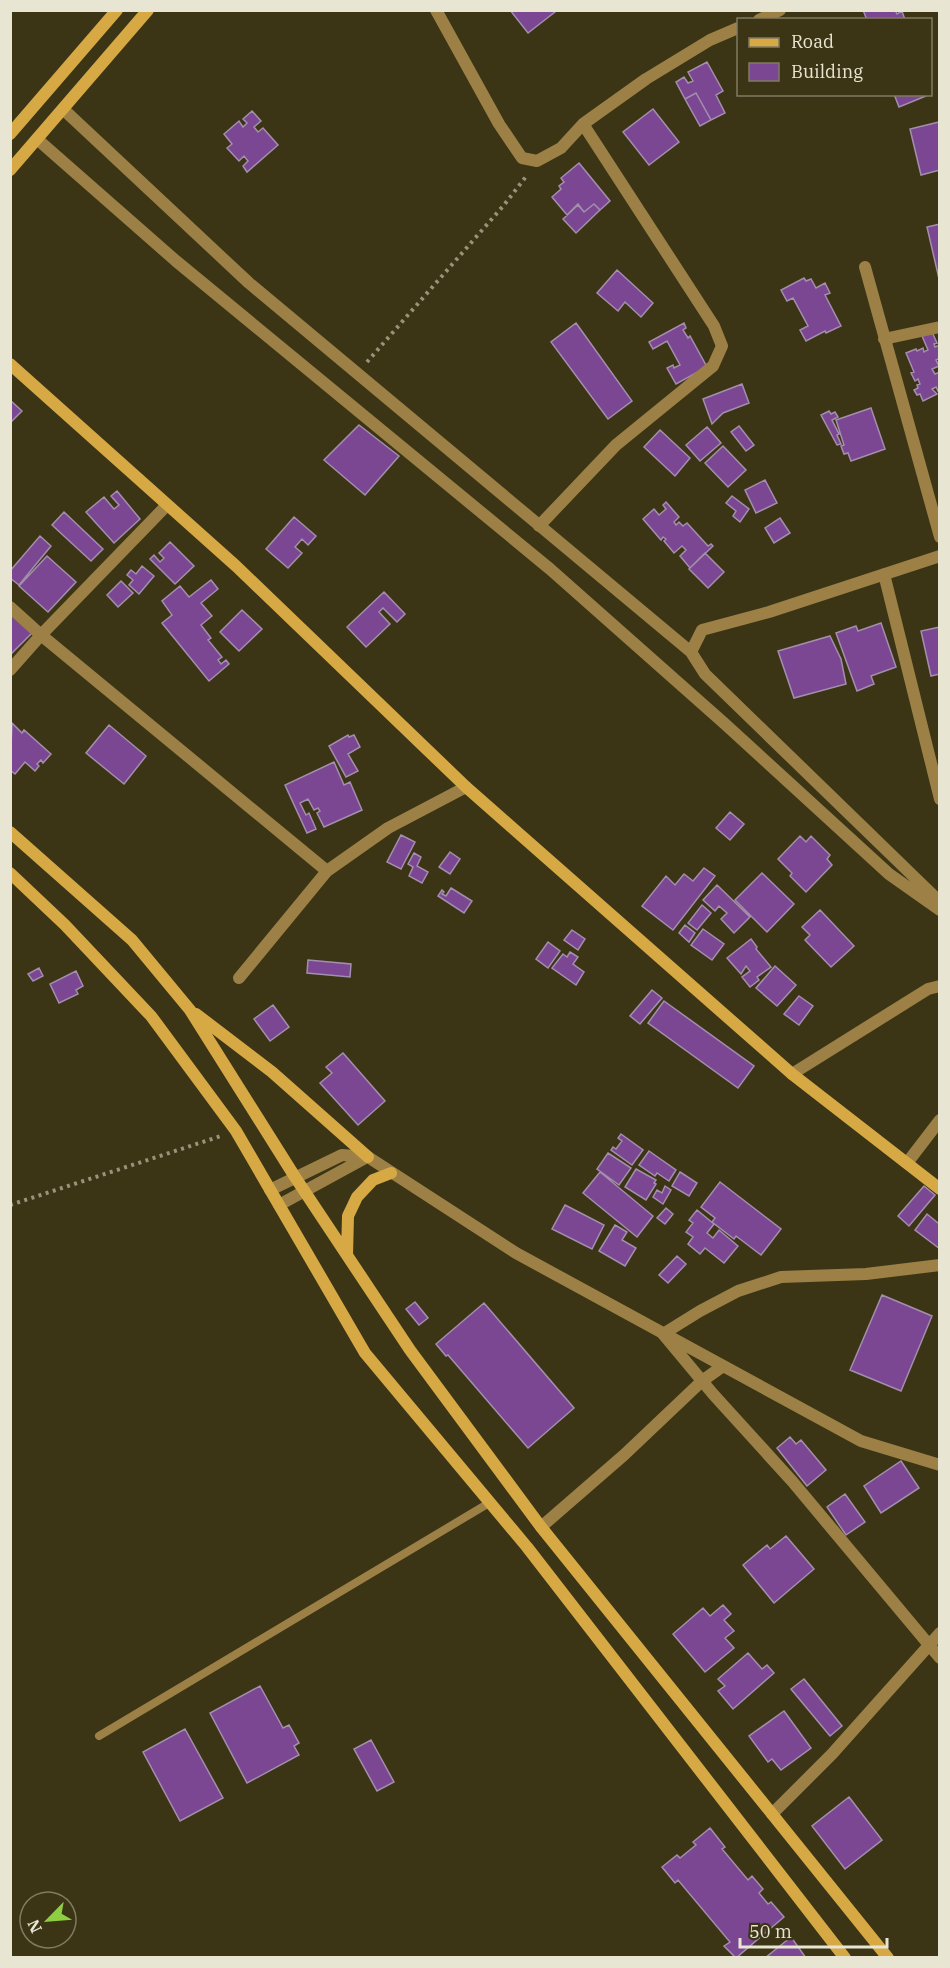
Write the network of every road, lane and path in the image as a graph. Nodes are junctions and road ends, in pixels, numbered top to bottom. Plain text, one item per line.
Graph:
1 (117, 10) edge
2 (148, 10) edge
3 (436, 10) edge
4 (780, 10) edge
5 (763, 18) edge
6 (737, 28) edge
7 (63, 110) junction
8 (583, 124) junction
9 (10, 134) edge
10 (37, 139) junction
11 (537, 161) junction
12 (10, 170) edge
13 (865, 267) dead end
14 (939, 327) edge
15 (884, 339) junction
16 (10, 364) edge
17 (357, 374) junction
18 (167, 505) junction
19 (538, 526) junction
20 (939, 537) edge
21 (939, 556) edge
22 (884, 574) junction
23 (10, 607) edge
24 (41, 635) junction
25 (691, 652) junction
26 (10, 670) edge
27 (466, 787) junction
28 (939, 799) edge
29 (10, 832) edge
30 (327, 871) junction
31 (10, 873) edge
32 (939, 902) edge
33 (939, 910) edge
34 (239, 978) dead end
35 (939, 986) edge
36 (190, 1010) junction
37 (792, 1074) junction
38 (939, 1120) edge
39 (236, 1131) junction
40 (368, 1157) junction
41 (907, 1163) junction
42 (391, 1173) junction
43 (295, 1177) junction
44 (939, 1189) edge
45 (270, 1190) junction
46 (304, 1190) junction
47 (10, 1205) edge
48 (279, 1205) junction
49 (347, 1255) junction
50 (939, 1265) edge
51 (663, 1334) junction
52 (723, 1366) junction
53 (702, 1381) junction
54 (939, 1466) edge
55 (489, 1503) junction
56 (541, 1527) junction
57 (939, 1633) edge
58 (930, 1646) junction
59 (939, 1658) edge
60 (99, 1736) dead end
61 (772, 1814) junction
62 (846, 1958) edge
63 (888, 1958) edge

1 - 9 street
2 - 7 street
3 - 11 street
4 - 5 street
6 - 8 street
7 - 10 street
7 - 17 street
8 - 11 street
8 - 19 street
10 - 12 street
10 - 33 street
11 - 17 path
13 - 15 street
14 - 15 street
15 - 20 street
16 - 18 street
17 - 19 street
18 - 24 street
18 - 27 street
19 - 25 street
21 - 22 street
22 - 25 street
22 - 28 street
23 - 24 street
24 - 26 street
24 - 30 street
25 - 32 street
27 - 30 street
27 - 37 street
29 - 36 street
30 - 34 street
31 - 39 street
35 - 37 street
36 - 40 street
36 - 43 street
37 - 41 street
38 - 41 street
39 - 45 street
39 - 47 path
40 - 42 street
40 - 43 street
40 - 46 street
41 - 44 street
42 - 49 street
42 - 51 street
43 - 45 street
43 - 46 street
45 - 48 street
46 - 48 street
46 - 49 street
48 - 55 street
49 - 56 street
50 - 51 street
51 - 52 street
51 - 53 street
52 - 53 street
52 - 54 street
53 - 56 street
53 - 58 street
55 - 60 lane
55 - 62 street
56 - 61 street
57 - 58 street
58 - 59 street
58 - 61 street
61 - 63 street

